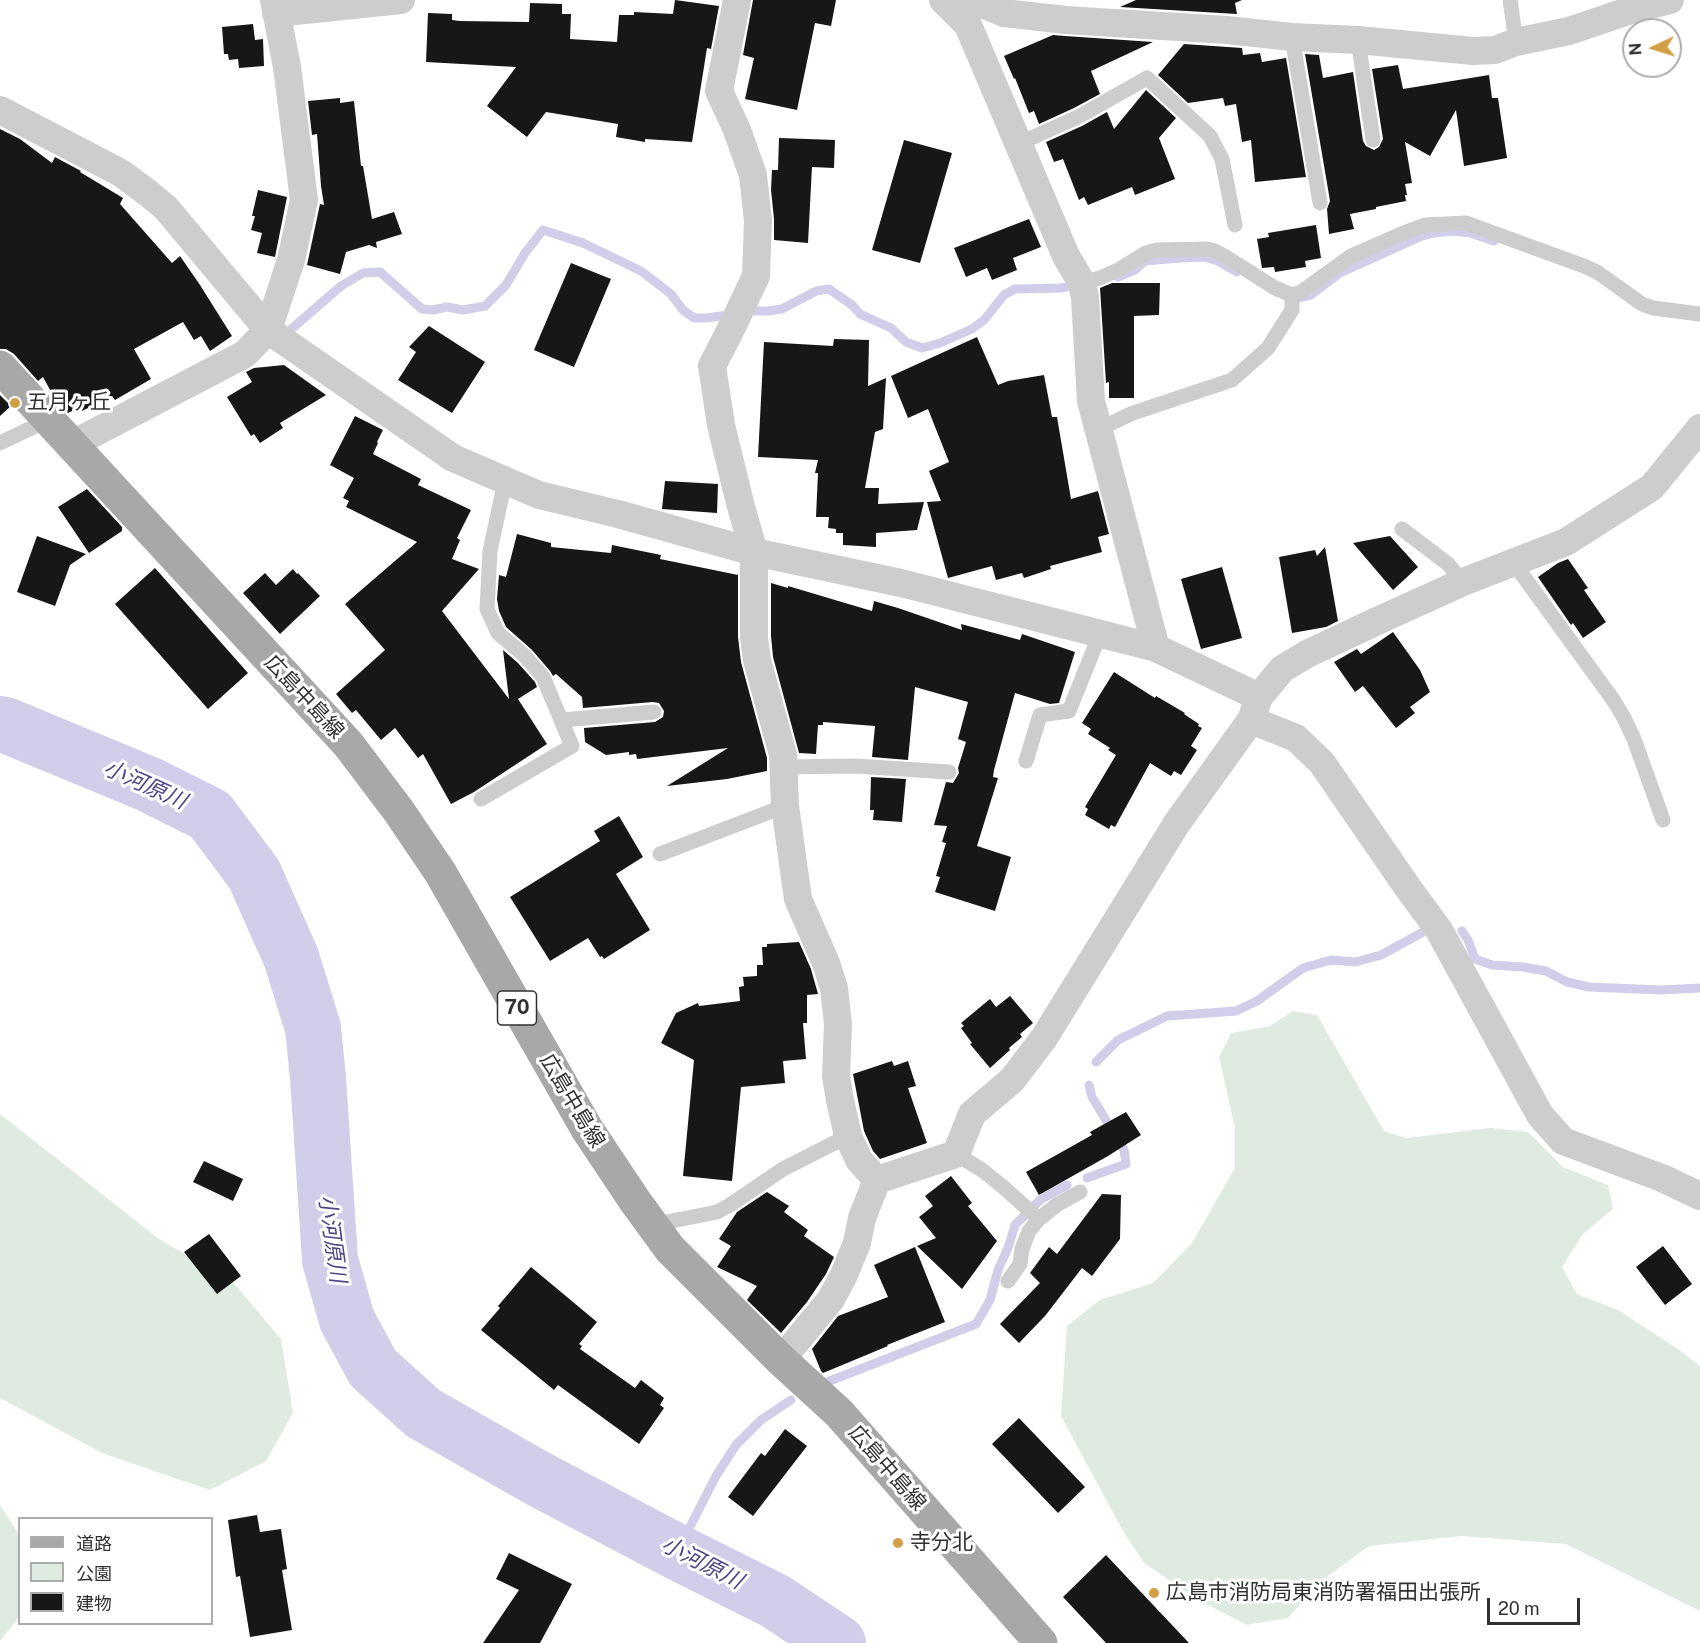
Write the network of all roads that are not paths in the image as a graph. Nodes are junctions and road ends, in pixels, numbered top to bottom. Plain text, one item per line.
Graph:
1 (400, 0) edge
2 (737, 0) edge
3 (943, 0) edge
4 (973, 0) edge
5 (1510, 0) edge
6 (1670, 0) edge
7 (1630, 5) edge
8 (275, 7) edge
9 (1292, 37) junction
10 (1358, 40) junction
11 (1516, 42) junction
12 (0, 110) edge
13 (1373, 140) dead end
14 (1018, 144) junction
15 (1320, 203) dead end
16 (1235, 225) dead end
17 (1082, 284) junction
18 (1292, 295) junction
19 (1700, 314) edge
20 (268, 330) junction
21 (0, 367) edge
22 (48, 420) junction
23 (1700, 428) edge
24 (1099, 429) junction
25 (0, 443) edge
26 (71, 445) junction
27 (505, 481) junction
28 (1402, 529) dead end
29 (754, 552) junction
30 (1513, 562) junction
31 (1463, 582) junction
32 (1100, 634) junction
33 (1156, 648) junction
34 (1255, 708) junction
35 (654, 712) dead end
36 (562, 720) junction
37 (1026, 761) dead end
38 (783, 767) junction
39 (949, 772) dead end
40 (481, 799) dead end
41 (785, 806) junction
42 (1663, 820) dead end
43 (660, 854) dead end
44 (848, 1136) junction
45 (956, 1154) junction
46 (877, 1180) junction
47 (1080, 1192) dead end
48 (1700, 1196) edge
49 (1039, 1219) junction
50 (652, 1225) junction
51 (1008, 1281) dead end
52 (781, 1359) junction
53 (1041, 1643) edge

1 - 8 street
2 - 29 street
3 - 14 street
4 - 9 street
5 - 11 lane
6 - 7 street
7 - 11 street
8 - 20 street
9 - 10 street
9 - 15 lane
10 - 11 street
10 - 13 lane
12 - 20 street
14 - 16 lane
14 - 17 street
17 - 18 lane
17 - 24 street
18 - 19 lane
18 - 24 lane
20 - 26 street
20 - 27 street
21 - 22 main road, 広島中島線 / 70
22 - 25 lane
22 - 26 main road, 広島中島線 / 70
23 - 30 street
24 - 33 street
26 - 50 main road, 広島中島線 / 70
27 - 29 street
27 - 36 lane
28 - 31 lane
29 - 32 street
29 - 38 street
30 - 31 street
30 - 42 lane
31 - 34 street
32 - 33 street
32 - 37 lane
33 - 34 street
34 - 45 street
34 - 48 street
35 - 36 lane
36 - 40 lane
38 - 39 lane
38 - 41 street
41 - 43 lane
41 - 44 street
44 - 46 street
44 - 50 lane
45 - 46 street
45 - 49 lane
46 - 52 street
47 - 49 lane
49 - 51 lane
50 - 52 main road, 広島中島線 / 70
52 - 53 main road, 広島中島線 / 70

